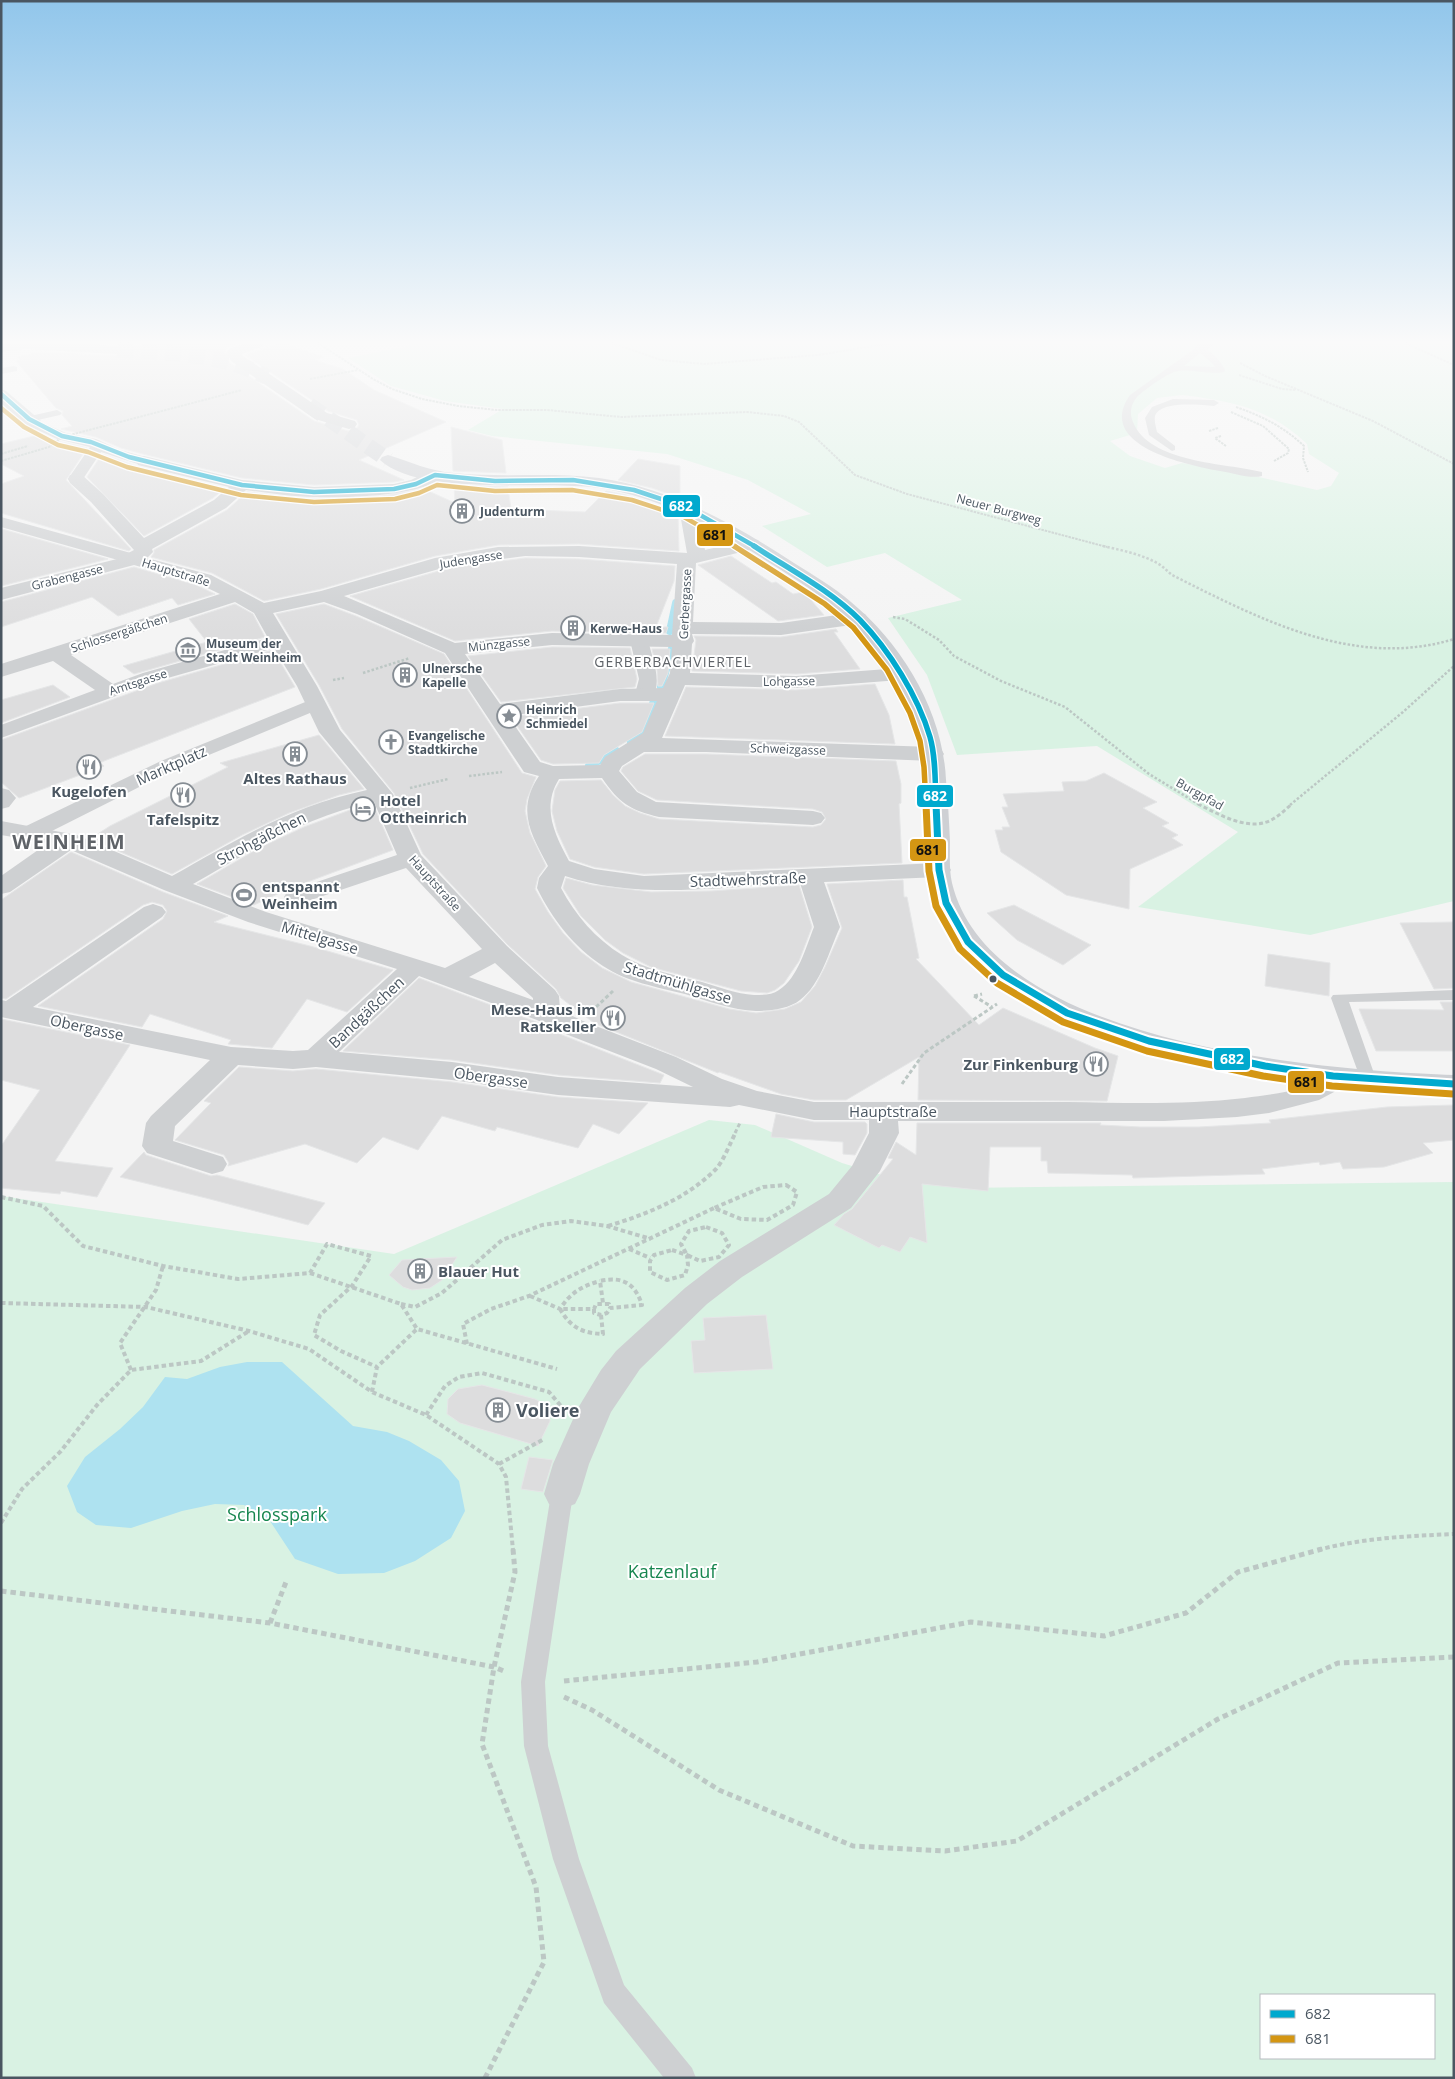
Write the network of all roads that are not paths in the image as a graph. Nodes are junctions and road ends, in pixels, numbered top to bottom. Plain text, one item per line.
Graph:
1 (79, 440) edge
2 (1139, 440) edge
3 (1160, 440) edge
4 (99, 445) junction
5 (388, 460) tunnel mouth
6 (144, 461) joint
7 (1200, 464) junction
8 (1259, 474) dead end
9 (435, 475) junction
10 (76, 479) joint
11 (242, 485) junction
12 (688, 508) junction
13 (1, 522) edge
14 (752, 544) junction
15 (137, 553) junction
16 (692, 558) junction
17 (1, 594) edge
18 (237, 595) junction
19 (326, 596) junction
20 (261, 609) junction
21 (858, 618) junction
22 (684, 634) junction
23 (639, 640) junction
24 (278, 641) junction
25 (452, 649) junction
26 (55, 653) junction
27 (1, 671) edge
28 (900, 674) junction
29 (674, 686) junction
30 (110, 691) junction
31 (645, 694) junction
32 (315, 704) junction
33 (493, 711) junction
34 (1, 732) edge
35 (642, 745) junction
36 (933, 754) junction
37 (608, 771) junction
38 (552, 773) junction
39 (1, 794) edge
40 (382, 794) junction
41 (1, 802) edge
42 (813, 818) dead end
43 (1, 828) edge
44 (30, 833) junction
45 (69, 840) junction
46 (410, 858) junction
47 (560, 866) junction
48 (939, 870) junction
49 (810, 877) junction
50 (173, 885) junction
51 (1, 887) edge
52 (296, 897) dead end
53 (153, 912) dead end
54 (498, 951) junction
55 (415, 966) junction
56 (446, 978) junction
57 (1454, 996) edge
58 (5, 1009) edge
59 (547, 1014) junction
60 (231, 1056) junction
61 (316, 1058) junction
62 (1334, 1076) junction
63 (1368, 1079) junction
64 (1454, 1084) edge
65 (752, 1099) junction
66 (883, 1111) junction
67 (212, 1164) dead end
68 (562, 1494) joint
69 (682, 2078) edge

1 - 4 street
2 - 7 lane
3 - 7 lane
4 - 6 street
4 - 10 street
5 - 9 main road
6 - 11 street
7 - 8 lane
9 - 11 street
9 - 12 main road
10 - 15 street
11 - 15 street, Grabengasse
12 - 14 main road
12 - 16 street, Gerbergasse
13 - 15 street, Hauptstraße
14 - 16 street, Judengasse
14 - 21 main road
15 - 17 street, Grabengasse
15 - 18 street, Hauptstraße
16 - 19 street, Judengasse
16 - 22 street, Gerbergasse
18 - 20 street, Hauptstraße
18 - 26 street, Schlossergäßchen
19 - 20 street, Judengasse
19 - 25 street, Münzgasse
20 - 24 street, Hauptstraße
21 - 22 street, Münzgasse
21 - 28 main road
22 - 23 street, Münzgasse
22 - 29 street, Gerbergasse
23 - 25 street, Münzgasse
23 - 31 street
24 - 30 street, Amtsgasse
24 - 32 street, Hauptstraße
25 - 33 street
26 - 27 street, Schlossergäßchen
26 - 30 street
28 - 29 street, Lohgasse
28 - 36 main road
29 - 31 street, Lohgasse
29 - 35 street, Gerbergasse
30 - 34 street, Amtsgasse
31 - 33 street, Lohgasse
32 - 40 street, Hauptstraße
32 - 44 street, Marktplatz
33 - 38 street
35 - 36 street, Schweizgasse
35 - 37 street, Gerbergasse
36 - 48 main road
37 - 38 street
37 - 42 street
38 - 47 street
39 - 41 street
40 - 46 street, Hauptstraße
40 - 50 street, Strohgäßchen
43 - 44 street, Mittelgasse
44 - 45 street, Mittelgasse
45 - 50 street, Mittelgasse
45 - 51 street
46 - 52 street
46 - 54 street, Hauptstraße
47 - 49 street, Stadtwehrstraße
47 - 49 street, Stadtmühlgasse
48 - 49 street, Stadtwehrstraße
48 - 62 main road
50 - 55 street, Mittelgasse
53 - 58 street
54 - 56 street
54 - 59 street, Hauptstraße
55 - 56 street, Mittelgasse
55 - 61 street, Bandgäßchen
56 - 59 street, Mittelgasse
57 - 63 lane
58 - 60 street, Obergasse
59 - 65 street, Hauptstraße
60 - 61 street, Obergasse
60 - 67 street
61 - 65 street, Obergasse
62 - 63 main road
62 - 66 street, Hauptstraße
63 - 64 main road
65 - 66 street, Hauptstraße
66 - 68 street
68 - 69 lane

